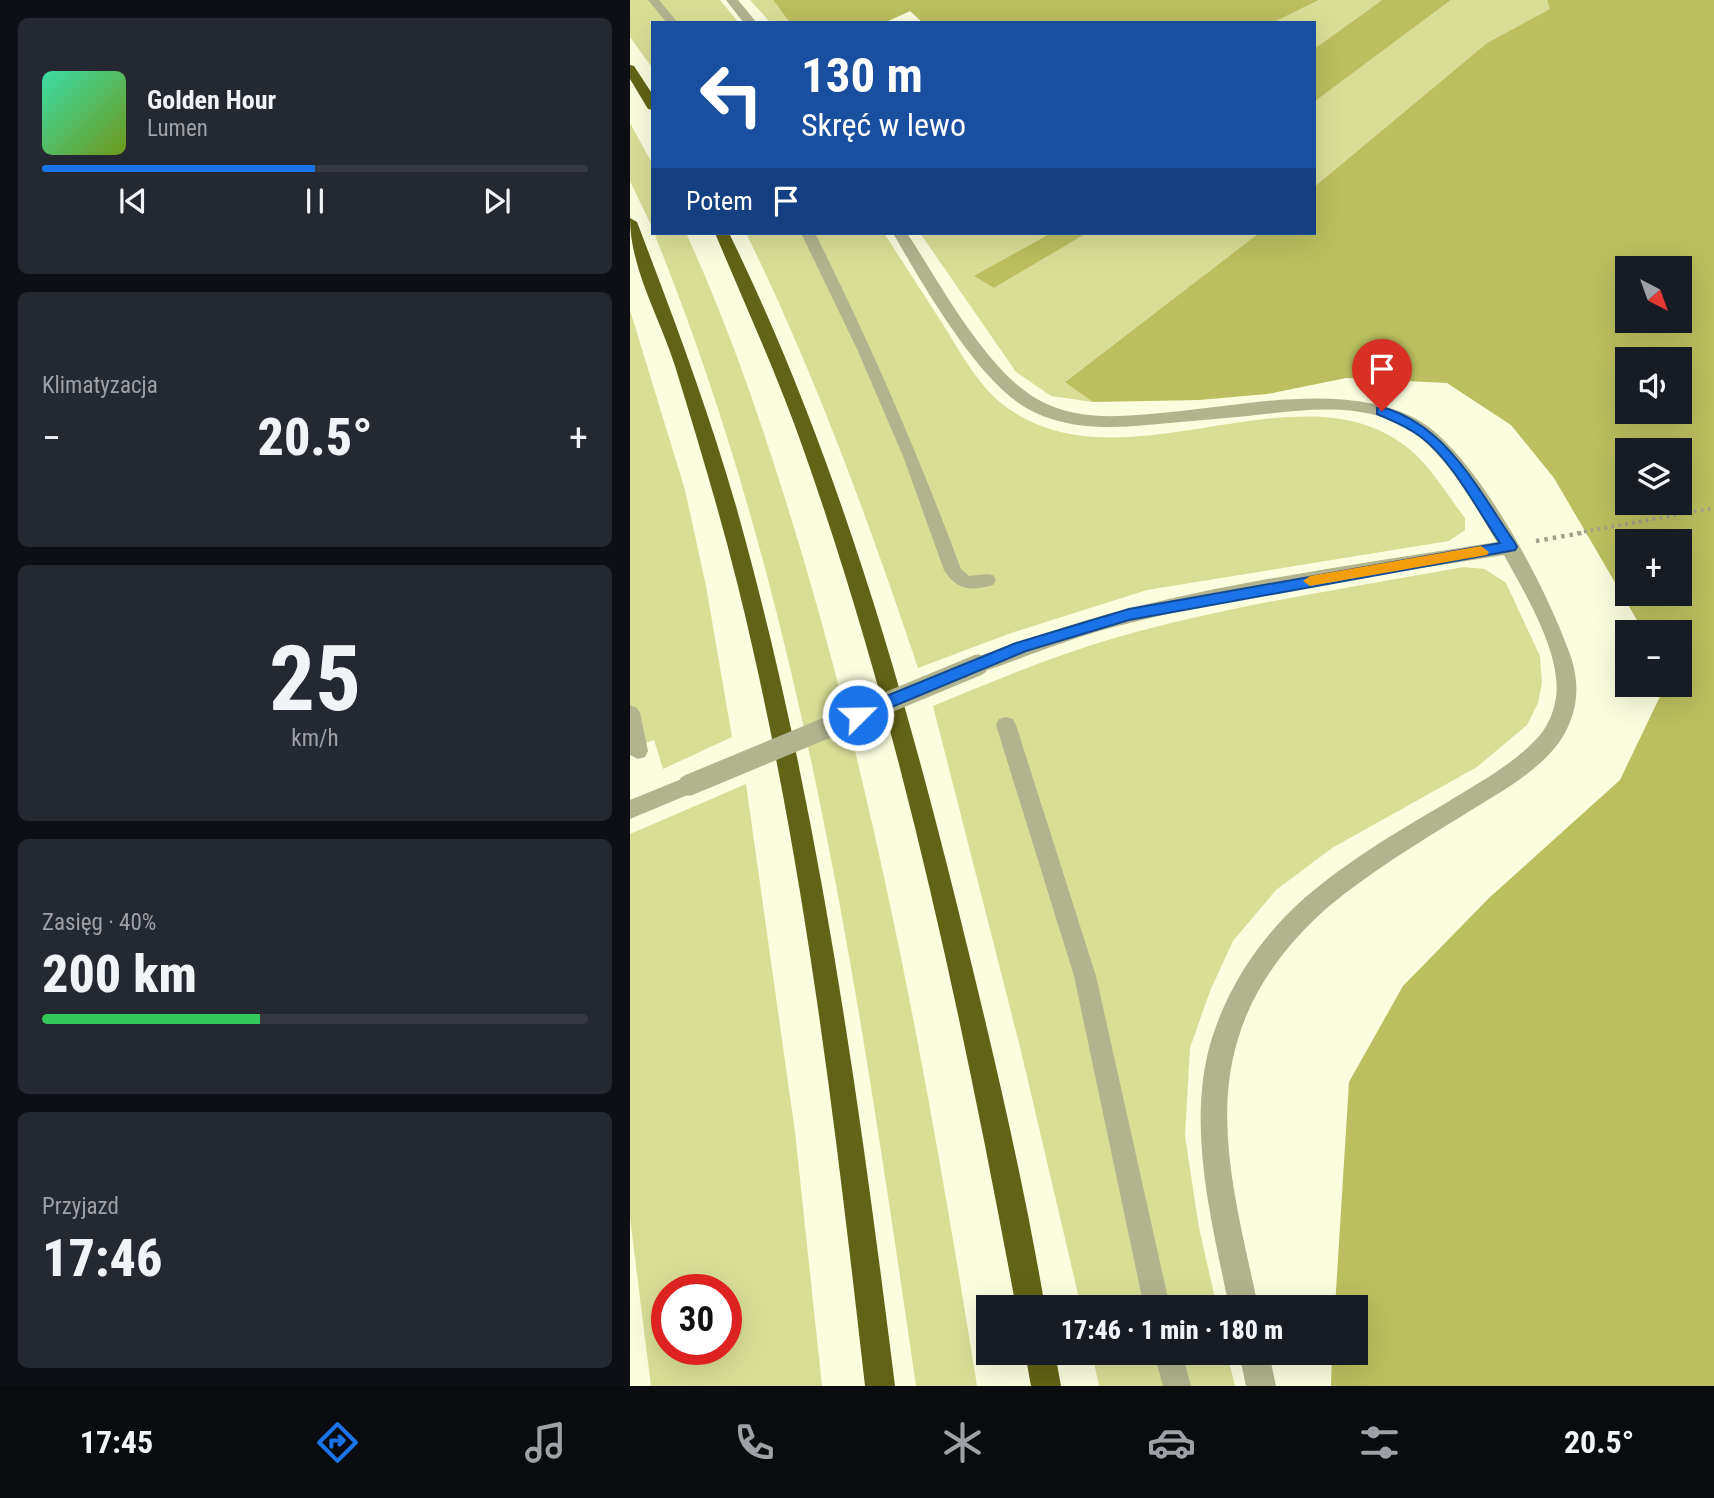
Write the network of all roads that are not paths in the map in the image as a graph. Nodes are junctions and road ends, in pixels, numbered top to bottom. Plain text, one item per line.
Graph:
1 (653, 0) edge
2 (732, 0) edge
3 (671, 21) edge
4 (749, 21) edge
5 (630, 69) edge
6 (651, 103) edge
7 (630, 222) edge
8 (723, 235) edge
9 (809, 235) edge
10 (901, 235) edge
11 (1510, 547) junction
12 (987, 580) dead end
13 (631, 725) edge
14 (1006, 725) dead end
15 (638, 751) dead end
16 (630, 810) edge
17 (1028, 1295) edge
18 (1154, 1295) edge
19 (1242, 1295) edge
20 (1042, 1365) edge
21 (1171, 1365) edge
22 (1257, 1365) edge
23 (880, 1386) edge
24 (1046, 1386) edge
25 (1177, 1386) edge
26 (1261, 1386) edge

1 - 3 lane
2 - 4 street
5 - 6 highway
7 - 23 highway
8 - 17 highway
9 - 12 lane
10 - 11 street
11 - 16 street, bridge
11 - 19 street
13 - 15 lane
14 - 18 lane
20 - 24 highway
21 - 25 lane
22 - 26 street

